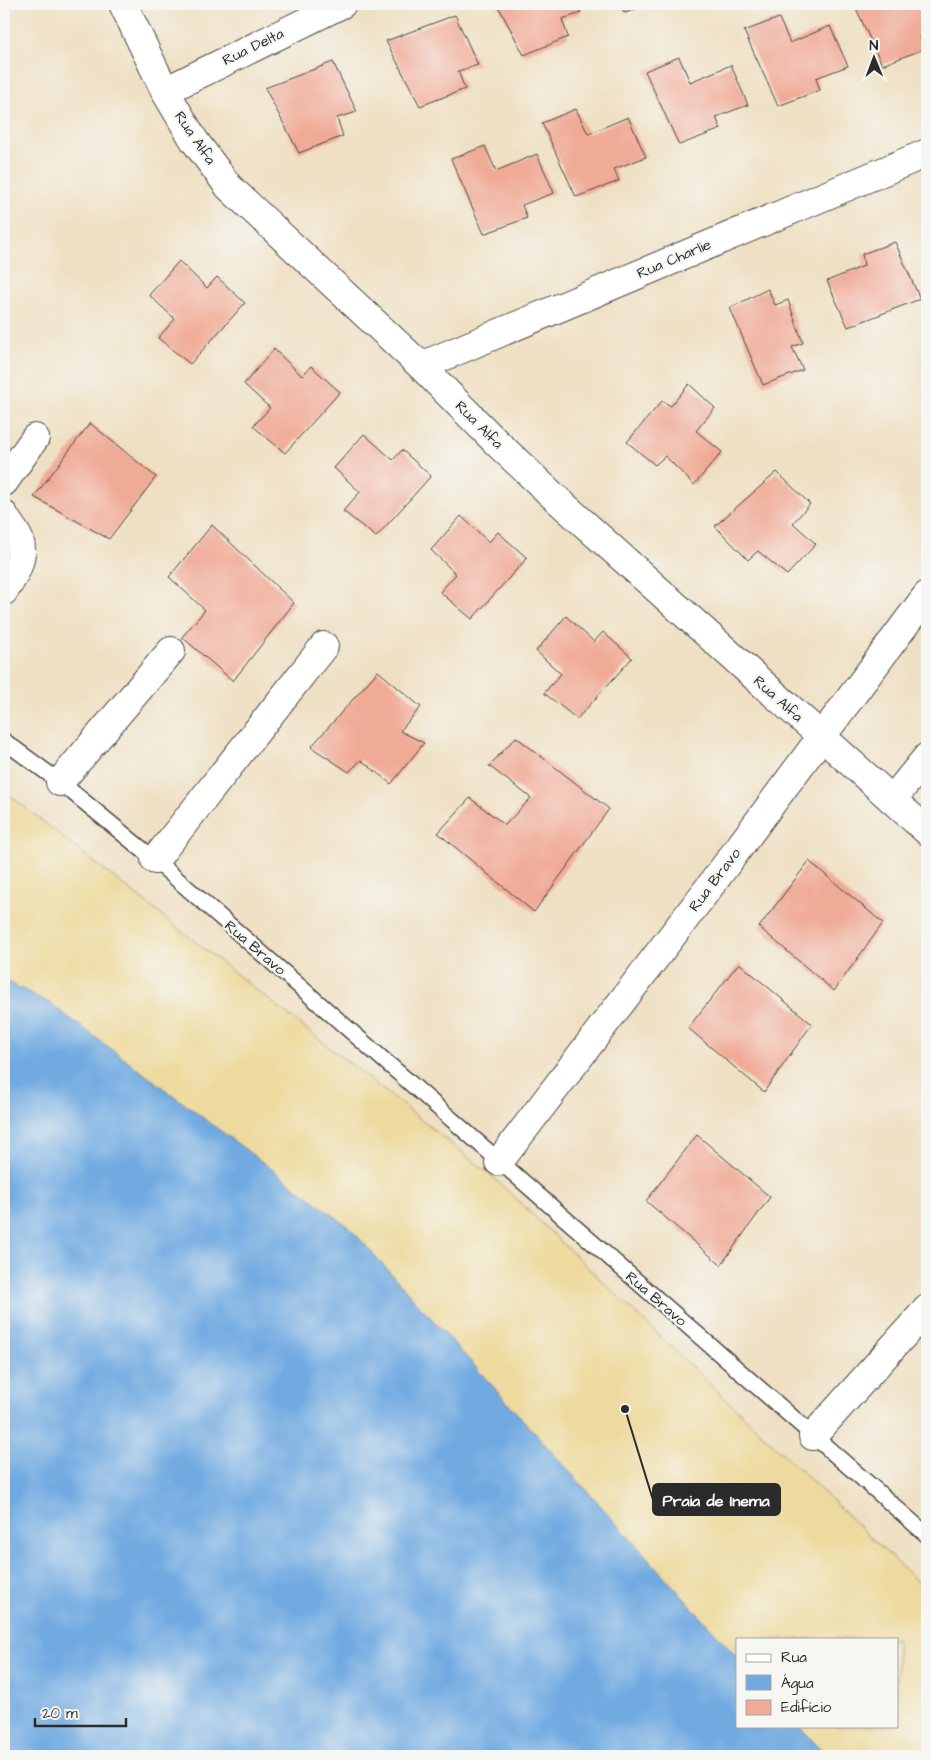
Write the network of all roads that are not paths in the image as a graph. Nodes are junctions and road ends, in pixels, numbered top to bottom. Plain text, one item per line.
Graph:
1 (123, 4) edge
2 (342, 4) edge
3 (165, 91) junction
4 (927, 152) edge
5 (421, 366) junction
6 (35, 438) dead end
7 (4, 482) edge
8 (4, 514) edge
9 (4, 591) edge
10 (927, 595) edge
11 (324, 646) dead end
12 (171, 651) dead end
13 (820, 737) junction
14 (4, 741) edge
15 (927, 758) edge
16 (60, 782) junction
17 (892, 800) junction
18 (927, 831) edge
19 (155, 860) junction
20 (499, 1162) junction
21 (927, 1309) edge
22 (814, 1436) junction
23 (927, 1535) edge

1 - 3 street, Rua Alfa
2 - 3 street, Rua Delta
3 - 5 street, Rua Alfa
4 - 5 street, Rua Charlie
5 - 13 street, Rua Alfa
6 - 7 street
8 - 9 street
10 - 13 street, Rua Bravo
11 - 19 street
12 - 16 street
13 - 17 street, Rua Alfa
13 - 20 street, Rua Bravo
14 - 16 lane, Rua Bravo
15 - 17 street
16 - 19 lane, Rua Bravo
17 - 18 street, Rua Alfa
19 - 20 lane, Rua Bravo
20 - 22 lane, Rua Bravo
21 - 22 street
22 - 23 lane, Rua Bravo

